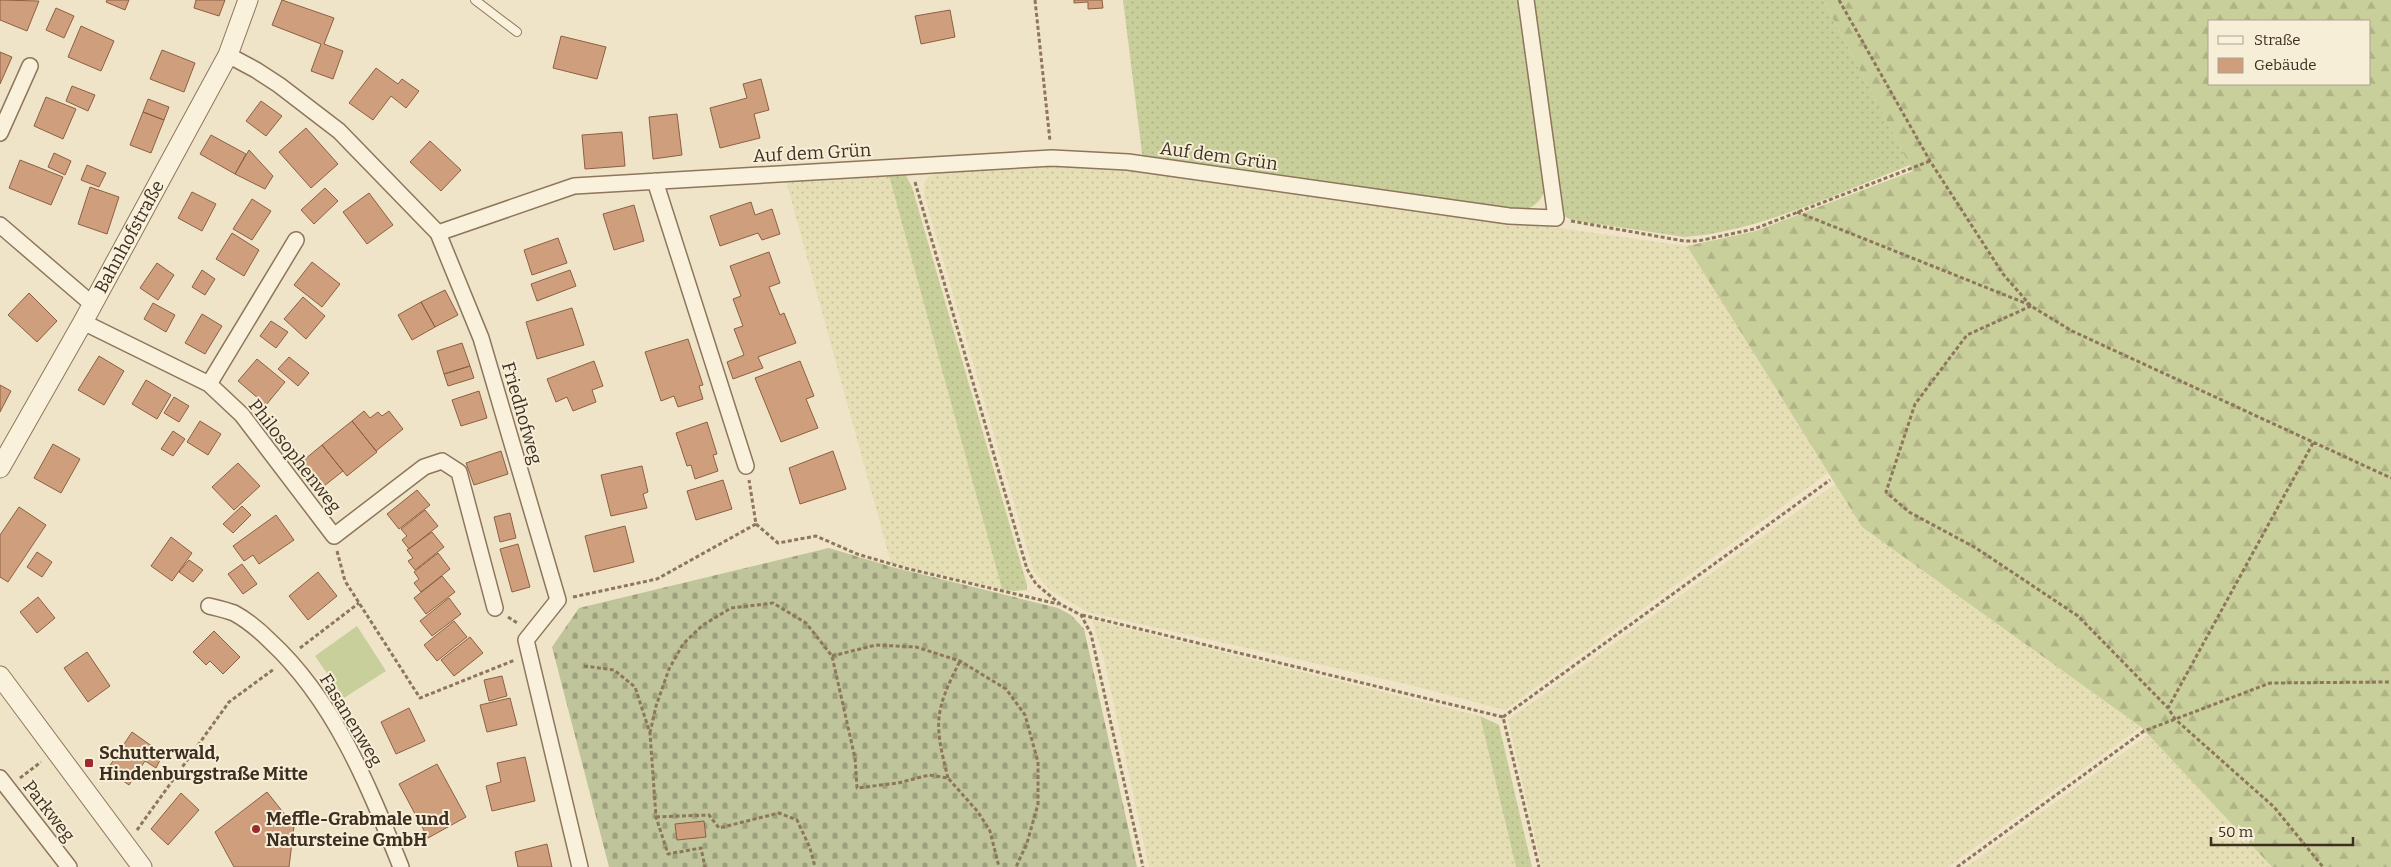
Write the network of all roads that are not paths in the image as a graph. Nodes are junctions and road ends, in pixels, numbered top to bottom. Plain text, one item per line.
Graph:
1 (248, 0) edge
2 (474, 0) edge
3 (1526, 0) edge
4 (518, 32) dead end
5 (228, 56) junction
6 (30, 66) dead end
7 (0, 133) edge
8 (655, 181) junction
9 (0, 225) edge
10 (438, 233) junction
11 (296, 240) dead end
12 (92, 304) junction
13 (83, 322) junction
14 (209, 384) junction
15 (746, 466) road end
16 (0, 468) edge
17 (208, 606) dead end
18 (495, 608) road end
19 (0, 676) edge
20 (4, 783) edge
21 (69, 867) edge
22 (142, 867) edge
23 (401, 867) edge
24 (580, 867) edge

1 - 5 street, Bahnhofstraße
2 - 4 lane
3 - 8 street, Auf dem Grün
5 - 10 street, Friedhofweg
5 - 12 street, Bahnhofstraße
6 - 7 street
8 - 10 street, Auf dem Grün
8 - 15 street
9 - 12 street
10 - 24 street, Friedhofweg
11 - 14 street
12 - 13 street, Bahnhofstraße
13 - 14 street, Philosophenweg
13 - 16 street, Bahnhofstraße
14 - 18 street, Philosophenweg
17 - 23 street, Fasanenweg
19 - 22 street
20 - 21 street, Parkweg

